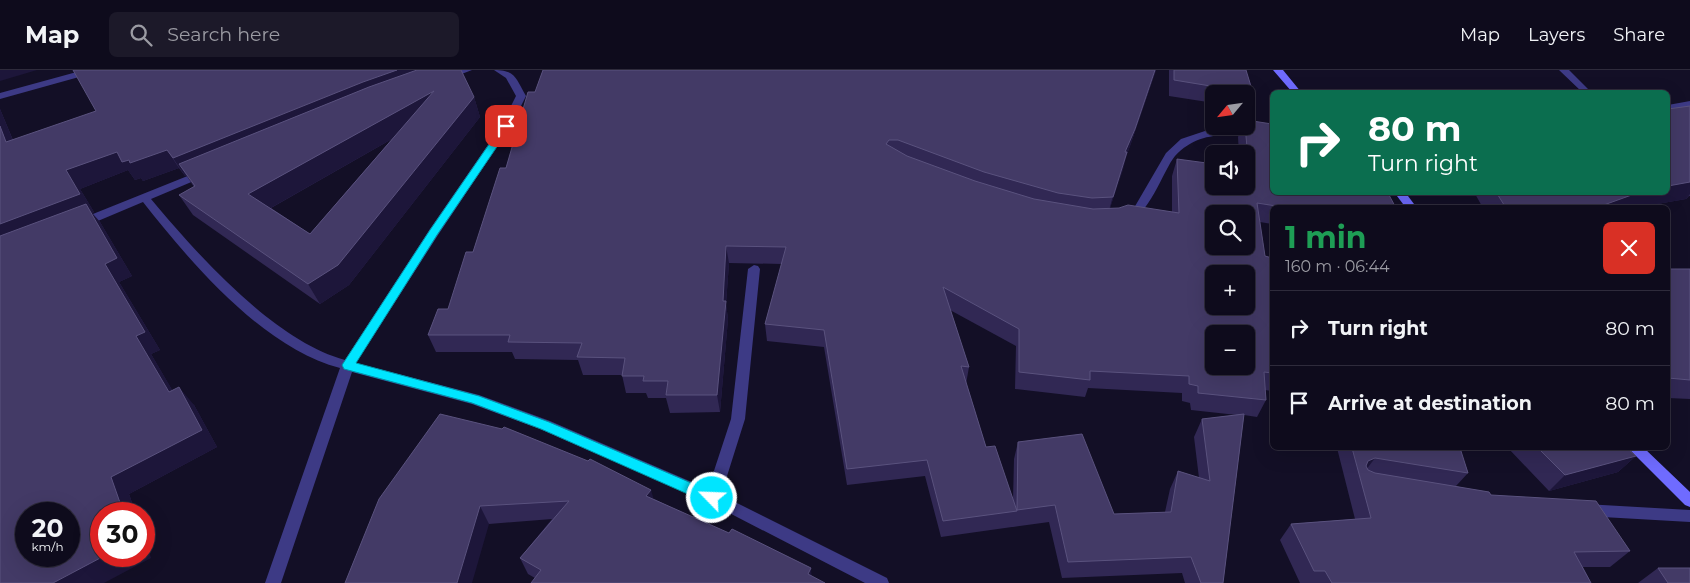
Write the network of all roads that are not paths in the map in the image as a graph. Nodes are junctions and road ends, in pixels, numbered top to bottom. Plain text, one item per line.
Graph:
1 (94, 70) edge
2 (467, 70) edge
3 (499, 70) edge
4 (1278, 70) edge
5 (1564, 70) edge
6 (434, 81) edge
7 (1295, 90) edge
8 (1586, 90) edge
9 (0, 96) edge
10 (1690, 104) edge
11 (1670, 108) edge
12 (1270, 135) edge
13 (218, 168) edge
14 (144, 198) junction
15 (1113, 221) edge
16 (72, 226) edge
17 (754, 269) dead end
18 (348, 365) junction
19 (1637, 450) edge
20 (712, 498) junction
21 (1690, 501) edge
22 (1567, 508) edge
23 (1690, 516) edge
24 (274, 583) edge
25 (881, 583) edge

1 - 9 street
2 - 6 street
3 - 18 street
4 - 7 main road
5 - 8 street
10 - 11 street
12 - 15 street
13 - 14 street
14 - 16 street
14 - 18 street
17 - 20 street
18 - 20 street
18 - 24 street
19 - 21 main road
20 - 25 street
22 - 23 street

